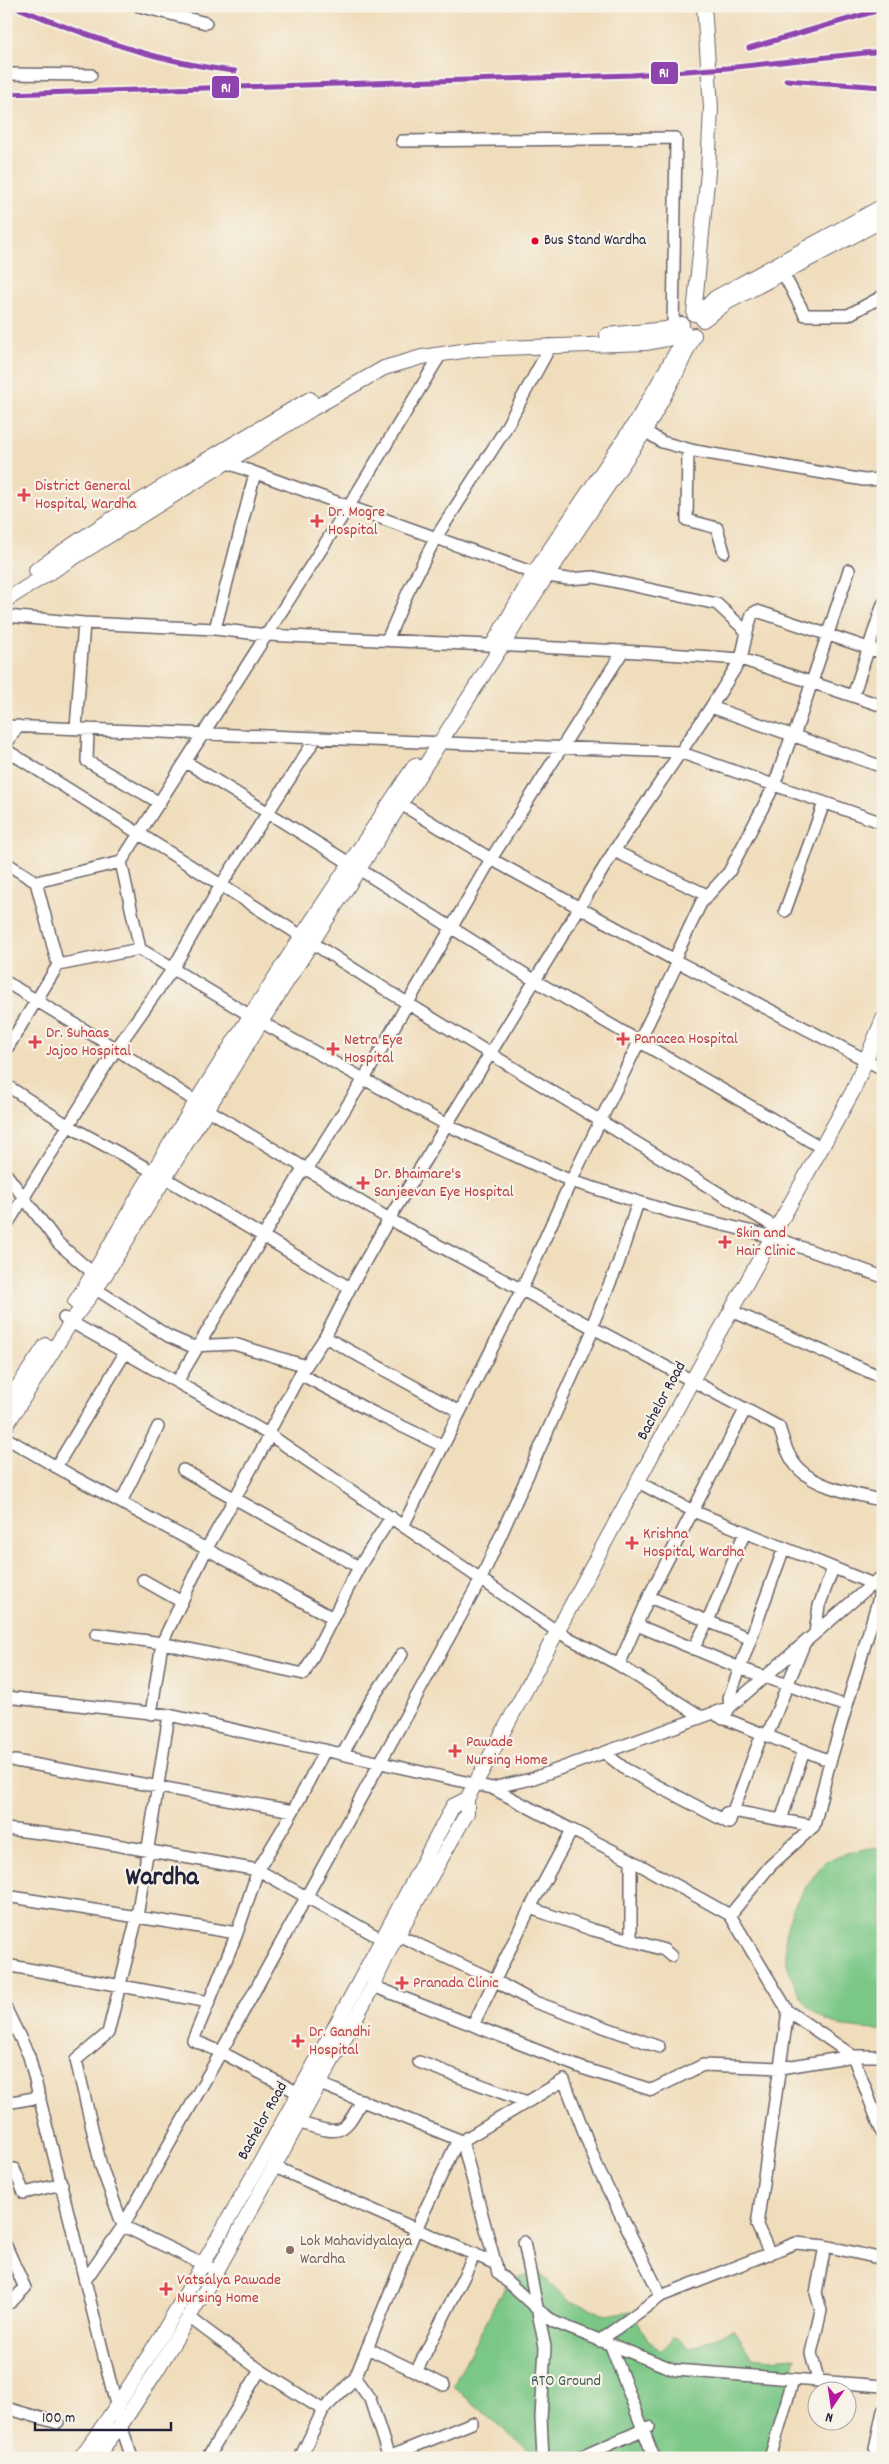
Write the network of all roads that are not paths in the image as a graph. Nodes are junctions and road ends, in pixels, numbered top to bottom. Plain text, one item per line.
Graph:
1 (704, 6) edge
2 (145, 7) edge
3 (206, 23) dead end
4 (6, 74) edge
5 (91, 75) dead end
6 (402, 141) dead end
7 (882, 211) edge
8 (783, 273) junction
9 (883, 296) edge
10 (698, 316) junction
11 (684, 330) junction
12 (551, 345) junction
13 (441, 354) junction
14 (645, 431) junction
15 (688, 449) junction
16 (226, 462) junction
17 (255, 473) junction
18 (883, 479) edge
19 (349, 506) junction
20 (435, 539) junction
21 (724, 552) dead end
22 (849, 570) dead end
23 (540, 575) junction
24 (6, 590) edge
25 (6, 600) edge
26 (883, 604) edge
27 (6, 616) edge
28 (84, 623) junction
29 (215, 629) junction
30 (747, 632) junction
31 (829, 634) junction
32 (266, 635) junction
33 (387, 640) junction
34 (497, 646) junction
35 (868, 648) junction
36 (623, 651) junction
37 (883, 653) edge
38 (741, 660) junction
39 (813, 683) junction
40 (853, 696) junction
41 (883, 706) edge
42 (712, 707) junction
43 (6, 726) edge
44 (18, 726) junction
45 (76, 728) junction
46 (88, 729) junction
47 (204, 734) junction
48 (793, 735) junction
49 (316, 738) junction
50 (435, 742) junction
51 (6, 744) edge
52 (560, 747) junction
53 (6, 750) edge
54 (679, 752) junction
55 (186, 762) junction
56 (883, 767) edge
57 (774, 785) junction
58 (160, 803) junction
59 (824, 803) junction
60 (401, 804) junction
61 (268, 812) junction
62 (883, 823) edge
63 (140, 834) junction
64 (614, 851) junction
65 (491, 859) junction
66 (121, 862) junction
67 (6, 863) edge
68 (355, 866) junction
69 (36, 882) junction
70 (221, 885) junction
71 (707, 895) junction
72 (580, 907) junction
73 (785, 912) dead end
74 (451, 928) junction
75 (306, 940) junction
76 (140, 949) junction
77 (676, 961) junction
78 (58, 964) junction
79 (172, 970) junction
80 (534, 980) junction
81 (6, 982) edge
82 (36, 1002) junction
83 (408, 1003) junction
84 (256, 1019) junction
85 (883, 1019) edge
86 (640, 1042) junction
87 (116, 1049) junction
88 (6, 1050) edge
89 (490, 1052) junction
90 (865, 1061) junction
91 (883, 1069) edge
92 (364, 1079) junction
93 (6, 1085) edge
94 (202, 1106) junction
95 (600, 1121) junction
96 (447, 1125) junction
97 (69, 1126) junction
98 (822, 1148) junction
99 (305, 1170) junction
100 (6, 1174) edge
101 (159, 1175) junction
102 (571, 1181) junction
103 (24, 1198) junction
104 (638, 1202) junction
105 (389, 1219) junction
106 (6, 1226) edge
107 (775, 1233) junction
108 (264, 1238) junction
109 (94, 1274) junction
110 (883, 1277) edge
111 (350, 1288) junction
112 (96, 1289) junction
113 (521, 1291) junction
114 (732, 1311) junction
115 (67, 1320) junction
116 (592, 1329) junction
117 (325, 1337) junction
118 (198, 1345) junction
119 (126, 1353) junction
120 (302, 1370) junction
121 (883, 1378) edge
122 (177, 1382) junction
123 (692, 1382) junction
124 (6, 1403) edge
125 (745, 1410) junction
126 (460, 1412) junction
127 (6, 1426) edge
128 (158, 1427) dead end
129 (269, 1434) junction
130 (6, 1438) edge
131 (443, 1446) junction
132 (56, 1467) junction
133 (183, 1470) dead end
134 (638, 1482) junction
135 (235, 1499) junction
136 (883, 1501) edge
137 (121, 1502) junction
138 (694, 1511) junction
139 (391, 1517) junction
140 (403, 1526) junction
141 (745, 1532) junction
142 (207, 1548) junction
143 (784, 1548) junction
144 (359, 1567) junction
145 (833, 1568) junction
146 (481, 1579) junction
147 (143, 1580) dead end
148 (880, 1586) edge
149 (649, 1597) junction
150 (182, 1602) junction
151 (333, 1618) junction
152 (708, 1621) junction
153 (637, 1625) junction
154 (558, 1632) junction
155 (815, 1633) junction
156 (96, 1634) dead end
157 (751, 1639) junction
158 (805, 1642) junction
159 (162, 1644) junction
160 (693, 1649) junction
161 (402, 1654) dead end
162 (619, 1665) junction
163 (740, 1668) junction
164 (763, 1676) junction
165 (788, 1686) junction
166 (6, 1697) edge
167 (846, 1706) junction
168 (730, 1707) junction
169 (151, 1714) junction
170 (706, 1715) junction
171 (169, 1716) junction
172 (724, 1719) junction
173 (765, 1735) junction
174 (324, 1750) junction
175 (804, 1750) junction
176 (605, 1752) junction
177 (343, 1754) junction
178 (15, 1761) dead end
179 (830, 1761) junction
180 (379, 1762) junction
181 (476, 1783) junction
182 (158, 1786) junction
183 (492, 1788) junction
184 (293, 1811) junction
185 (733, 1811) junction
186 (781, 1820) junction
187 (814, 1826) junction
188 (6, 1829) edge
189 (572, 1830) junction
190 (148, 1852) junction
191 (632, 1860) junction
192 (258, 1870) junction
193 (6, 1896) edge
194 (305, 1896) junction
195 (530, 1908) junction
196 (730, 1915) junction
197 (137, 1917) junction
198 (237, 1933) junction
199 (391, 1940) junction
200 (631, 1940) junction
201 (671, 1956) dead end
202 (6, 1965) edge
203 (494, 1980) junction
204 (120, 1986) junction
205 (374, 1986) junction
206 (209, 2002) junction
207 (6, 2009) edge
208 (788, 2011) junction
209 (473, 2026) junction
210 (659, 2047) dead end
211 (221, 2052) junction
212 (853, 2056) junction
213 (883, 2056) edge
214 (419, 2062) dead end
215 (582, 2068) junction
216 (780, 2068) junction
217 (564, 2080) junction
218 (320, 2084) junction
219 (299, 2093) junction
220 (40, 2097) junction
221 (312, 2100) junction
222 (362, 2100) junction
223 (527, 2102) junction
224 (6, 2103) edge
225 (300, 2123) junction
226 (883, 2135) edge
227 (460, 2140) junction
228 (275, 2167) junction
229 (6, 2170) edge
230 (62, 2184) junction
231 (123, 2226) junction
232 (416, 2229) junction
233 (524, 2242) dead end
234 (6, 2246) edge
235 (825, 2246) junction
236 (475, 2254) junction
237 (770, 2254) junction
238 (883, 2259) edge
239 (203, 2264) junction
240 (496, 2264) junction
241 (217, 2271) junction
242 (86, 2280) junction
243 (661, 2296) junction
244 (6, 2302) edge
245 (538, 2310) junction
246 (190, 2318) junction
247 (598, 2341) junction
248 (611, 2346) junction
249 (367, 2348) junction
250 (260, 2370) junction
251 (416, 2372) junction
252 (355, 2378) junction
253 (793, 2380) junction
254 (818, 2380) junction
255 (444, 2386) dead end
256 (883, 2386) edge
257 (6, 2408) edge
258 (117, 2408) junction
259 (323, 2410) junction
260 (883, 2411) edge
261 (58, 2423) dead end
262 (472, 2423) dead end
263 (121, 2425) junction
264 (646, 2428) junction
265 (875, 2448) dead end
266 (388, 2457) edge
267 (80, 2458) edge
268 (95, 2458) edge
269 (132, 2458) edge
270 (207, 2458) edge
271 (300, 2458) edge
272 (543, 2458) edge
273 (579, 2458) edge
274 (654, 2458) edge
275 (770, 2458) edge

1 - 10 main road
2 - 3 street
4 - 5 street
6 - 11 street
7 - 8 main road
7 - 10 main road
8 - 9 street
8 - 10 main road
10 - 11 main road
10 - 11 main road
11 - 12 main road
11 - 14 main road
11 - 23 main road
11 - 24 main road
12 - 13 main road
12 - 20 street
13 - 16 main road
13 - 19 street
14 - 15 street
14 - 23 main road
15 - 18 street
15 - 21 street
16 - 17 street
16 - 25 main road
17 - 19 street
17 - 29 street
19 - 20 street
19 - 32 street
20 - 23 street
20 - 33 street
22 - 31 street
23 - 30 street
23 - 34 main road
26 - 35 street
27 - 28 street
28 - 29 street
28 - 45 street
29 - 32 street
30 - 31 street
30 - 38 street
31 - 35 street
31 - 39 street
32 - 33 street
32 - 47 street
33 - 34 street
34 - 36 street
34 - 50 main road
35 - 37 street
35 - 40 street
36 - 38 street
36 - 52 street
38 - 39 street
38 - 42 street
39 - 40 street
39 - 48 street
40 - 41 street
42 - 48 street
42 - 54 street
43 - 44 street
44 - 45 street
44 - 51 street
45 - 46 street
46 - 47 street
46 - 58 street
47 - 49 street
47 - 55 street
48 - 56 street
48 - 57 street
49 - 50 street
49 - 61 street
50 - 52 street
50 - 60 main road
50 - 68 main road
52 - 54 street
52 - 65 street
53 - 63 street
54 - 57 street
54 - 64 street
55 - 58 street
55 - 61 street
57 - 59 street
57 - 71 street
58 - 63 street
59 - 62 street
59 - 73 street
60 - 65 street
60 - 68 main road
61 - 68 street
61 - 70 street
63 - 66 street
63 - 70 street
64 - 71 street
64 - 72 street
65 - 72 street
65 - 74 street
66 - 69 street
66 - 76 street
67 - 69 street
68 - 74 street
68 - 75 main road
69 - 78 street
70 - 75 street
70 - 79 street
71 - 77 street
72 - 77 street
72 - 80 street
74 - 80 street
74 - 83 street
75 - 83 street
75 - 84 main road
76 - 78 street
76 - 79 street
77 - 86 street
77 - 90 street
78 - 82 street
79 - 84 street
79 - 87 street
80 - 86 street
80 - 89 street
81 - 82 street
82 - 87 street
82 - 88 street
83 - 89 street
83 - 92 street
84 - 92 street
84 - 94 main road
85 - 90 main road, Bachelor Road
86 - 95 street
86 - 98 street
87 - 94 street
87 - 97 street
89 - 95 street
89 - 96 street
90 - 91 street
90 - 98 main road, Bachelor Road
92 - 96 street
92 - 99 street
93 - 97 street
94 - 99 street
94 - 101 main road
95 - 102 street
95 - 107 street
96 - 102 street
96 - 105 street
97 - 101 street
97 - 103 street
98 - 107 main road, Bachelor Road
99 - 105 street
99 - 108 street
100 - 103 street
101 - 108 street
101 - 109 main road
101 - 112 main road
102 - 104 street
102 - 113 street
103 - 106 street
103 - 109 street
104 - 107 street
104 - 116 street
105 - 111 street
105 - 113 street
107 - 110 street
107 - 114 main road, Bachelor Road
108 - 111 street
108 - 118 street
109 - 115 main road
111 - 117 street
112 - 115 main road
112 - 118 street
113 - 116 street
113 - 126 street
114 - 121 street
114 - 123 main road, Bachelor Road
115 - 119 street
115 - 124 main road
115 - 127 main road
116 - 123 street
116 - 146 street
117 - 120 street
117 - 126 street
118 - 120 street
118 - 122 street
119 - 122 street
119 - 132 street
120 - 129 street
120 - 131 street
122 - 129 street
123 - 125 street
123 - 134 main road, Bachelor Road
125 - 136 street
125 - 138 street
126 - 131 street
128 - 137 street
129 - 135 street
129 - 139 street
130 - 132 street
131 - 140 street
132 - 137 street
133 - 135 street
134 - 138 street
134 - 154 main road, Bachelor Road
135 - 142 street
135 - 144 street
137 - 142 street
138 - 141 street
138 - 149 street
139 - 140 street
139 - 144 street
140 - 146 street
141 - 143 street
141 - 152 street
142 - 150 street
142 - 151 street
143 - 145 street
143 - 157 street
144 - 151 street
145 - 148 street
145 - 155 street
146 - 154 street
146 - 180 street
147 - 150 street
148 - 155 street
148 - 167 street
149 - 152 street
149 - 153 street
150 - 159 street
151 - 159 street
152 - 157 street
152 - 160 street
153 - 160 street
153 - 162 street
154 - 162 street
154 - 181 main road, Bachelor Road
155 - 158 street
156 - 159 street
157 - 163 street
158 - 164 street
158 - 165 street
159 - 169 street
160 - 163 street
161 - 177 street
162 - 170 street
163 - 164 street
163 - 168 street
164 - 165 street
164 - 168 street
165 - 167 street
165 - 173 street
166 - 169 street
167 - 179 street
168 - 170 street
168 - 172 street
169 - 171 street
170 - 172 street
170 - 176 street
171 - 174 street
171 - 182 street
172 - 173 street
173 - 175 street
173 - 185 street
174 - 177 street
174 - 184 street
175 - 179 street
175 - 186 street
176 - 183 street
176 - 185 street
177 - 180 street
178 - 182 street
179 - 187 street
180 - 181 street
180 - 194 street
181 - 183 street
181 - 199 main road, Bachelor Road
182 - 184 street
182 - 190 street
183 - 189 street
184 - 192 street
185 - 186 street
186 - 187 street
187 - 196 street
188 - 190 street
189 - 191 street
189 - 195 street
190 - 192 street
190 - 197 street
191 - 196 street
191 - 200 street
192 - 194 street
192 - 198 street
193 - 197 street
194 - 199 street
194 - 211 street
195 - 200 street
195 - 203 street
196 - 208 street
197 - 198 street
197 - 204 street
198 - 206 street
199 - 203 street
199 - 205 main road, Bachelor Road
199 - 219 main road, Bachelor Road
200 - 201 street
202 - 204 street
203 - 209 street
203 - 210 street
204 - 206 street
204 - 231 street
205 - 209 street
205 - 218 main road, Bachelor Road
206 - 211 street
207 - 220 street
208 - 212 street
208 - 216 street
209 - 215 street
211 - 219 street
211 - 231 street
212 - 213 street
212 - 216 street
212 - 226 street
214 - 223 street
215 - 216 street
215 - 217 street
216 - 237 street
217 - 223 street
217 - 243 street
218 - 221 main road, Bachelor Road
218 - 222 street
219 - 221 street
219 - 239 main road, Bachelor Road
220 - 224 street
220 - 230 street
221 - 225 main road, Bachelor Road
222 - 225 street
222 - 227 street
223 - 227 street
225 - 228 main road, Bachelor Road
227 - 232 street
227 - 240 street
228 - 232 street
228 - 241 main road, Bachelor Road
229 - 230 street
230 - 242 street
231 - 239 street
231 - 242 street
232 - 236 street
232 - 249 street
233 - 245 street
234 - 244 street
235 - 237 street
235 - 238 street
235 - 254 street
236 - 240 street
236 - 251 street
237 - 243 street
239 - 241 street
239 - 258 main road, Bachelor Road
240 - 245 street
241 - 246 main road, Bachelor Road
242 - 258 street
243 - 247 street
245 - 247 street
245 - 272 street
246 - 250 street
246 - 263 main road, Bachelor Road
247 - 248 street
248 - 253 street
248 - 264 street
249 - 251 street
249 - 252 street
250 - 259 street
250 - 270 street
251 - 255 street
252 - 259 street
252 - 266 street
253 - 254 street
253 - 275 street
254 - 256 street
257 - 261 street
258 - 263 street
258 - 267 main road, Bachelor Road
259 - 271 street
260 - 265 street
262 - 266 street
263 - 268 main road, Bachelor Road
263 - 269 street
264 - 273 street
264 - 274 street

